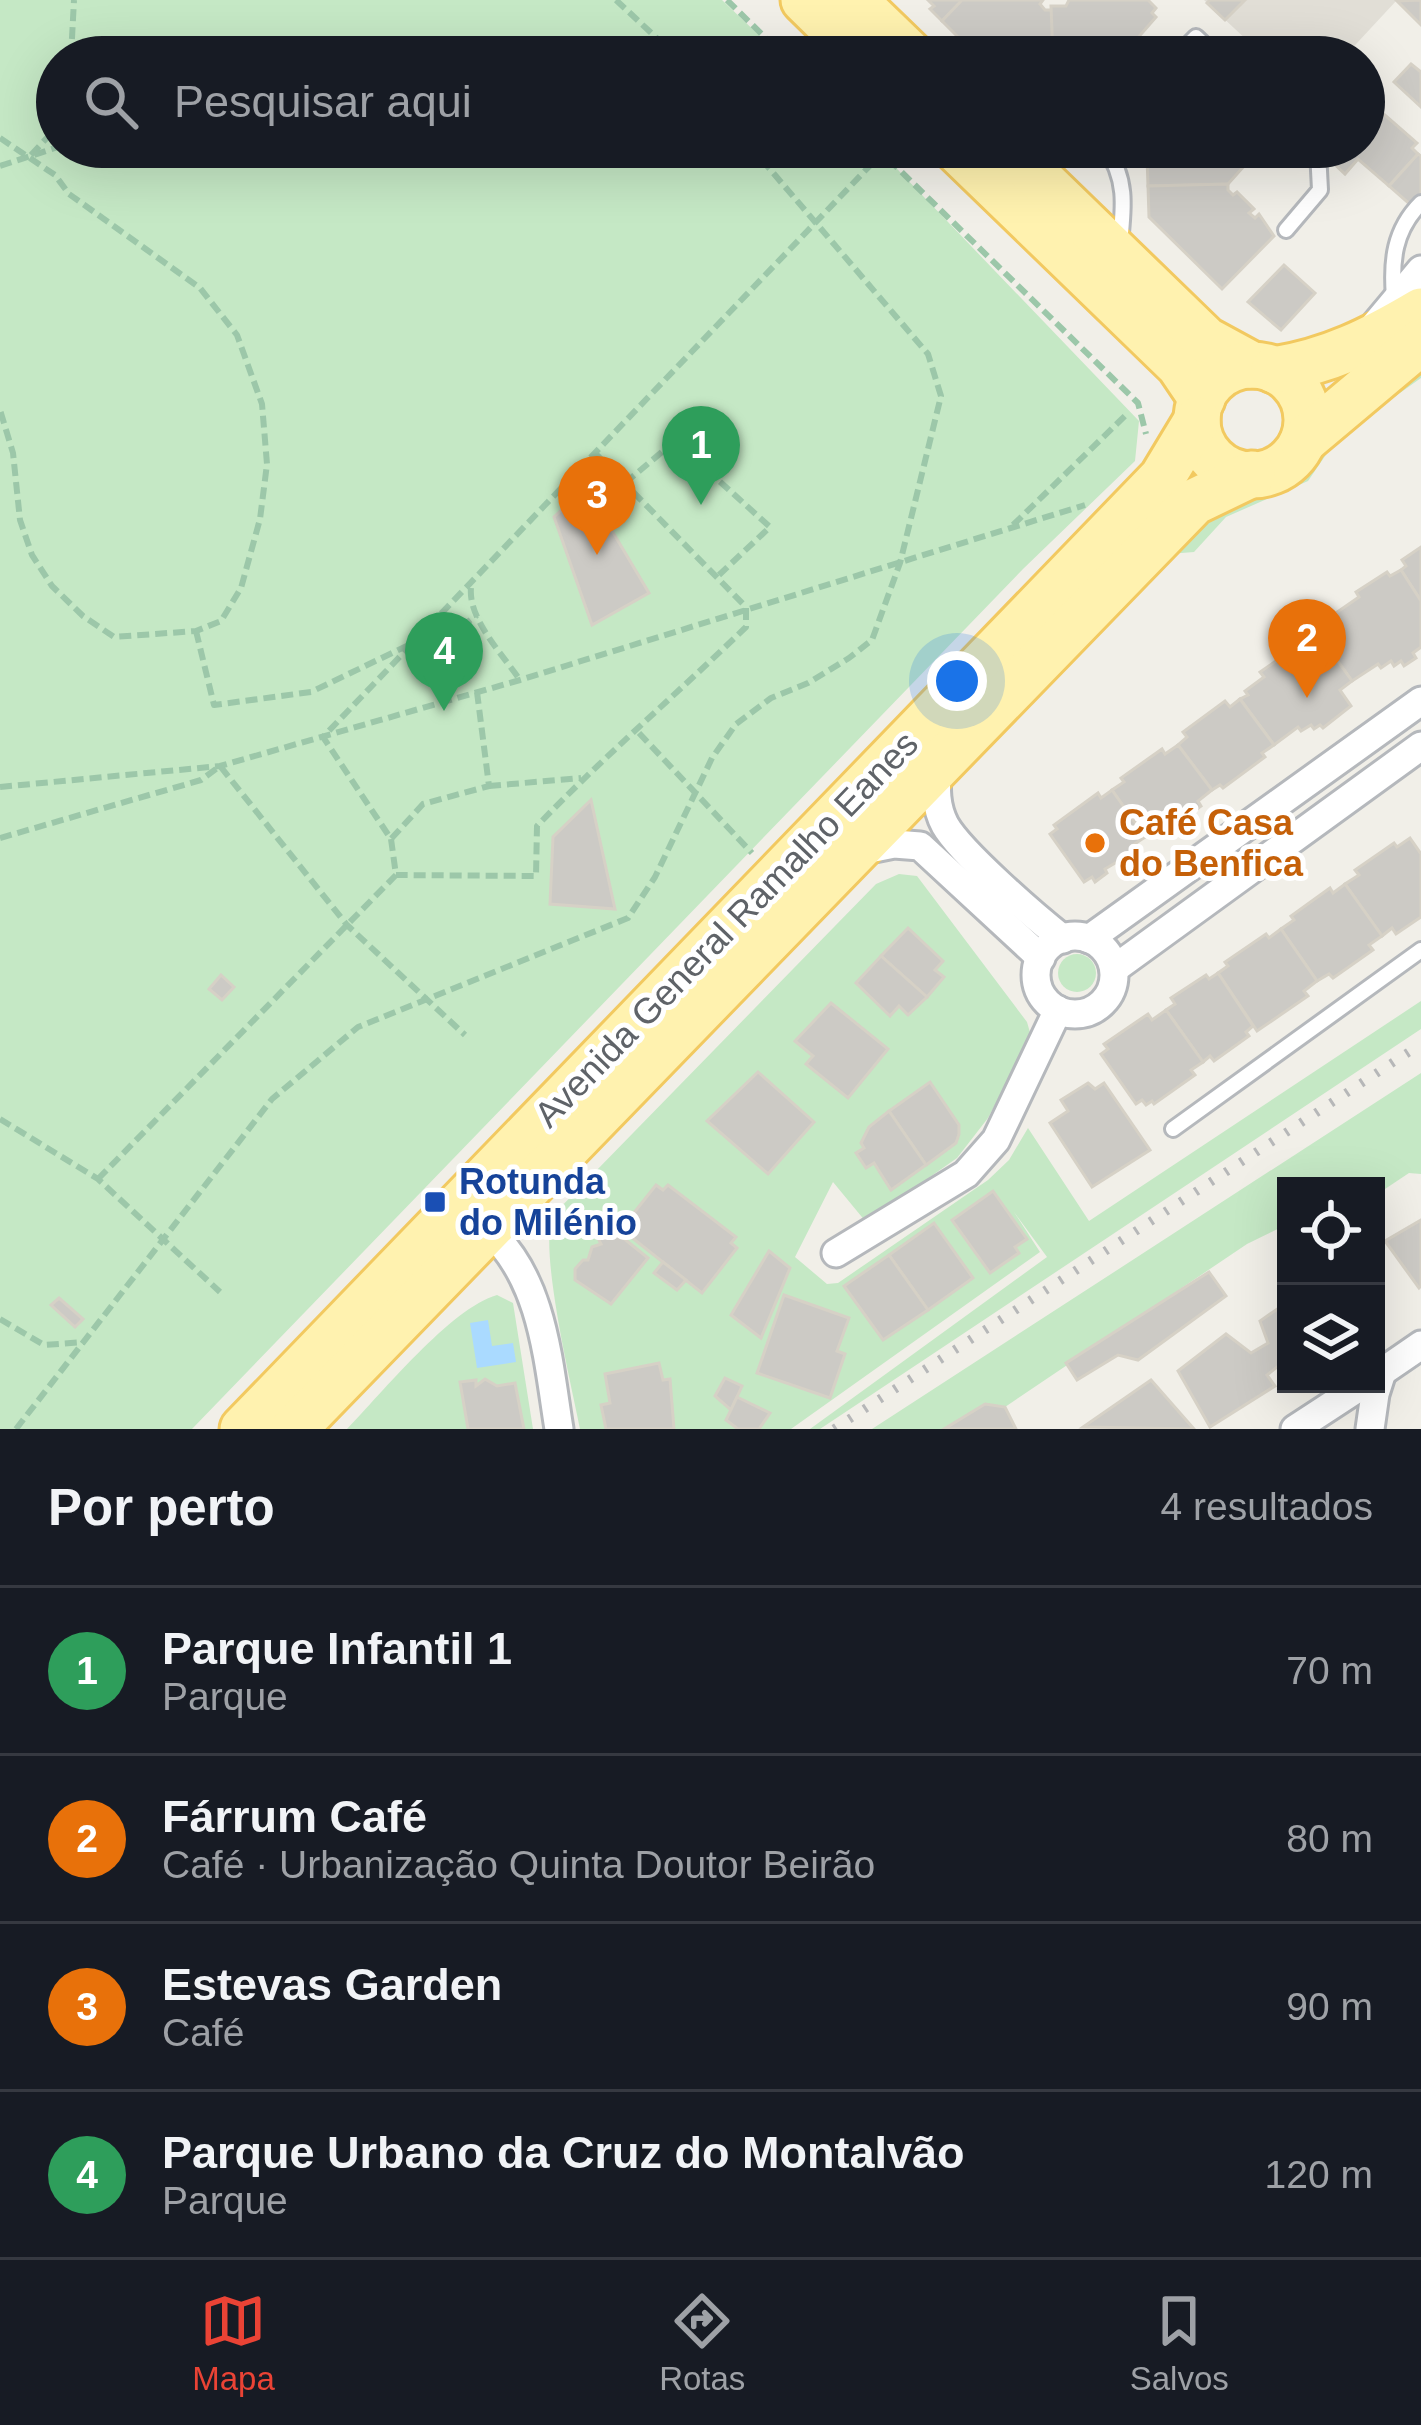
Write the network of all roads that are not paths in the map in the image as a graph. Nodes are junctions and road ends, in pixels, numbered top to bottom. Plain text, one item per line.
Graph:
1 (803, 0) edge
2 (854, 0) edge
3 (840, 36) edge
4 (892, 36) edge
5 (976, 168) edge
6 (1029, 168) edge
7 (1119, 168) edge
8 (1319, 168) edge
9 (1421, 203) edge
10 (1286, 230) dead end
11 (1118, 253) junction
12 (1421, 270) edge
13 (1407, 305) edge
14 (1421, 342) edge
15 (1263, 367) junction
16 (1200, 409) junction
17 (1303, 441) junction
18 (1252, 474) junction
19 (1421, 701) edge
20 (1421, 746) edge
21 (937, 769) junction
22 (859, 851) junction
23 (1076, 939) junction
24 (1421, 950) edge
25 (1041, 958) junction
26 (1114, 969) junction
27 (1058, 1010) junction
28 (1173, 1130) dead end
29 (489, 1231) junction
30 (836, 1253) dead end
31 (1421, 1345) edge
32 (1385, 1370) edge
33 (1352, 1393) edge
34 (1373, 1393) edge
35 (1302, 1428) edge
36 (242, 1429) edge
37 (294, 1429) edge
38 (559, 1429) edge
39 (1370, 1429) edge

1 - 3 main road
2 - 4 main road
5 - 16 main road
6 - 11 main road
7 - 11 lane
8 - 10 lane
9 - 13 lane
11 - 15 main road
12 - 13 street
13 - 15 main road
14 - 17 main road
15 - 16 main road
15 - 17 main road
16 - 18 main road
16 - 36 main road, Avenida General Ramalho Eanes
17 - 18 main road
18 - 21 main road, Avenida General Ramalho Eanes
19 - 23 street
20 - 26 street
21 - 22 main road, Avenida General Ramalho Eanes
21 - 23 street
22 - 25 street
22 - 29 main road, Avenida General Ramalho Eanes
23 - 25 street
23 - 26 street
24 - 28 lane
25 - 27 street
26 - 27 street
27 - 30 street
29 - 37 main road, Avenida General Ramalho Eanes
29 - 38 street
31 - 32 street
33 - 35 street
34 - 39 street

